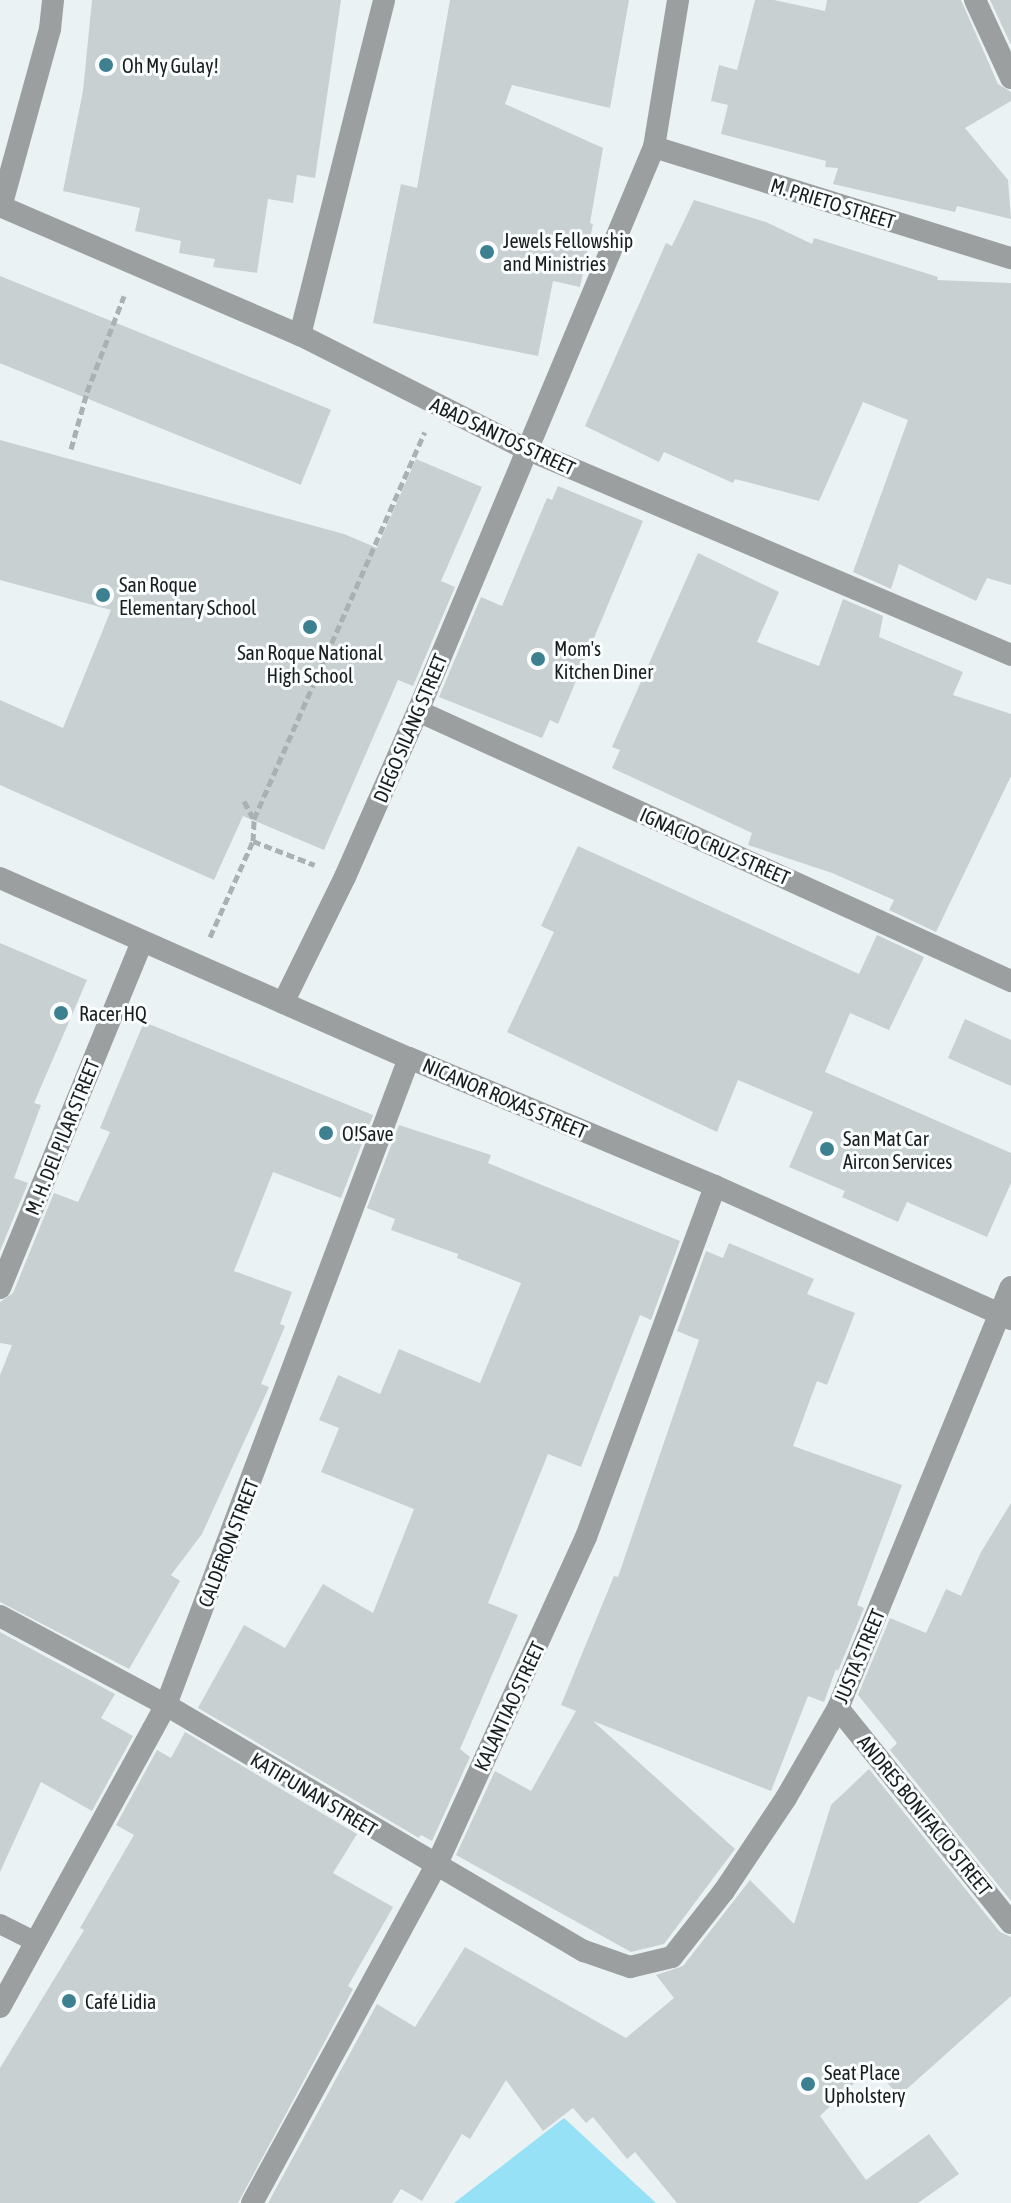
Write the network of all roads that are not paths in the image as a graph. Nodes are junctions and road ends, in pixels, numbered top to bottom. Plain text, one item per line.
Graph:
1 (53, 0) edge
2 (384, 0) edge
3 (678, 0) edge
4 (975, 0) edge
5 (1011, 78) edge
6 (654, 147) junction
7 (1, 207) edge
8 (1011, 258) edge
9 (300, 335) junction
10 (526, 449) junction
11 (1011, 655) edge
12 (418, 711) junction
13 (0, 878) edge
14 (142, 942) junction
15 (1011, 981) edge
16 (283, 1003) junction
17 (409, 1058) junction
18 (715, 1186) junction
19 (1011, 1287) edge
20 (0, 1288) edge
21 (1005, 1316) edge
22 (0, 1616) edge
23 (166, 1705) junction
24 (838, 1708) junction
25 (436, 1866) junction
26 (1011, 1923) edge
27 (0, 1924) edge
28 (36, 1942) junction
29 (630, 1967) joint
30 (0, 2007) edge
31 (252, 2203) edge

1 - 7 street
2 - 9 street
3 - 6 street, DIEGO SILANG STREET
4 - 5 street
6 - 8 street, M. PRIETO STREET
6 - 10 street, DIEGO SILANG STREET
7 - 9 street, ABAD SANTOS STREET
9 - 10 street, ABAD SANTOS STREET
10 - 11 street, ABAD SANTOS STREET
10 - 12 street, DIEGO SILANG STREET
12 - 15 street, IGNACIO CRUZ STREET
12 - 16 street, DIEGO SILANG STREET
13 - 14 street, NICANOR ROXAS STREET
14 - 16 street, NICANOR ROXAS STREET
14 - 20 street, M. H. DEL PILAR STREET
16 - 17 street, NICANOR ROXAS STREET
17 - 18 street, NICANOR ROXAS STREET
17 - 23 street, CALDERON STREET
18 - 21 street, NICANOR ROXAS STREET
18 - 25 street, KALANTIAO STREET
19 - 21 street, JUSTA STREET
21 - 24 street, JUSTA STREET
22 - 23 street, KATIPUNAN STREET
23 - 25 street, KATIPUNAN STREET
23 - 28 street, CALDERON STREET
24 - 26 street, ANDRES BONIFACIO STREET
24 - 29 street, JUSTA STREET
25 - 29 street, KATIPUNAN STREET
25 - 31 street, KALANTIAO STREET
27 - 28 lane
28 - 30 street, CALDERON STREET

